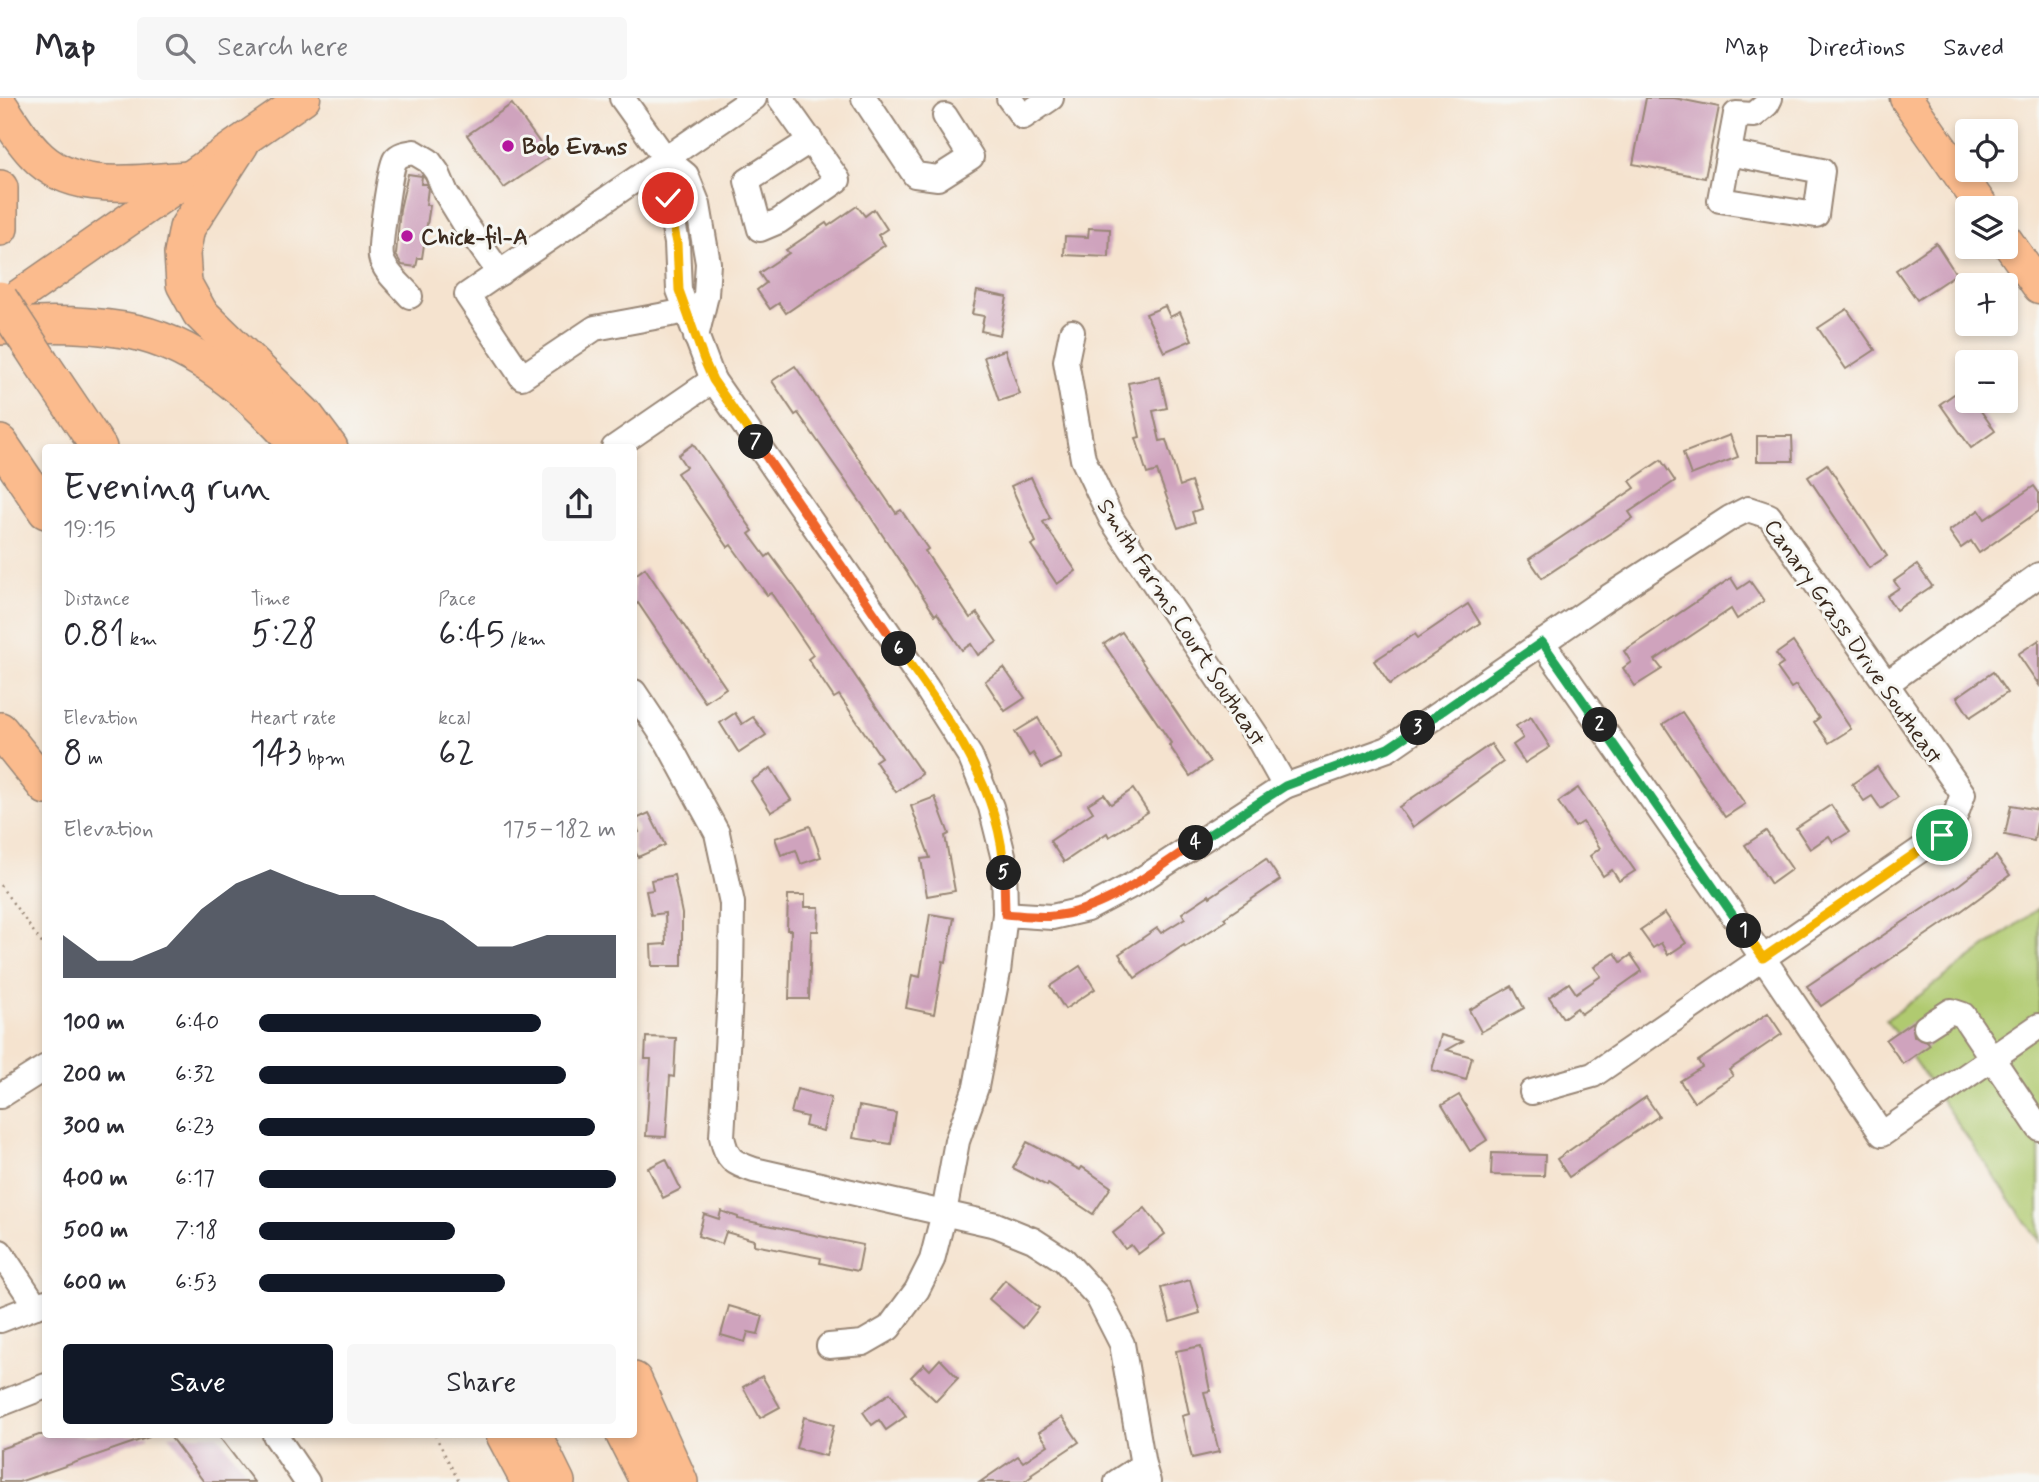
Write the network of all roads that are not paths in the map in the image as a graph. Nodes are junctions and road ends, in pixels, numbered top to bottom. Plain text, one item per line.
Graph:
1 (304, 98) edge
2 (622, 98) edge
3 (754, 98) edge
4 (780, 98) edge
5 (864, 98) edge
6 (1009, 98) edge
7 (1051, 98) edge
8 (1770, 98) edge
9 (1906, 98) edge
10 (0, 106) edge
11 (1731, 106) edge
12 (944, 116) dead end
13 (811, 140) dead end
14 (241, 144) junction
15 (1729, 153) dead end
16 (665, 159) junction
17 (190, 179) junction
18 (0, 188) edge
19 (1975, 196) edge
20 (0, 228) edge
21 (2018, 257) edge
22 (499, 273) junction
23 (2039, 287) edge
24 (410, 296) dead end
25 (0, 299) edge
26 (0, 309) edge
27 (687, 311) junction
28 (0, 327) edge
29 (1072, 332) dead end
30 (696, 337) junction
31 (713, 380) junction
32 (0, 443) edge
33 (96, 444) edge
34 (296, 444) edge
35 (327, 444) edge
36 (620, 444) edge
37 (42, 505) edge
38 (2039, 575) edge
39 (1542, 642) junction
40 (1886, 684) junction
41 (637, 696) edge
42 (0, 730) edge
43 (0, 759) edge
44 (42, 782) edge
45 (1285, 786) junction
46 (42, 805) edge
47 (1005, 914) junction
48 (1763, 958) junction
49 (2039, 1026) edge
50 (1926, 1027) dead end
51 (1994, 1058) junction
52 (42, 1070) edge
53 (1532, 1092) dead end
54 (0, 1096) edge
55 (2039, 1128) edge
56 (944, 1213) junction
57 (0, 1252) edge
58 (41, 1304) edge
59 (0, 1320) edge
60 (829, 1346) dead end
61 (637, 1387) edge
62 (42, 1388) edge
63 (0, 1404) edge
64 (277, 1438) edge
65 (506, 1438) edge
66 (535, 1438) edge
67 (626, 1438) edge
68 (1145, 1473) edge
69 (307, 1482) edge
70 (529, 1482) edge
71 (557, 1482) edge
72 (648, 1482) edge
73 (680, 1482) edge
74 (1117, 1482) edge

1 - 14 main road
2 - 16 street
3 - 16 street
4 - 13 street
5 - 12 street
6 - 7 street
8 - 11 street
9 - 19 main road
10 - 17 highway
11 - 15 street
14 - 17 main road
14 - 35 highway
16 - 22 street
16 - 27 street
16 - 30 street
17 - 26 main road
18 - 20 highway
21 - 23 main road
22 - 24 street
22 - 27 street
25 - 33 highway, bridge
27 - 30 street
28 - 34 highway
29 - 45 street, Smith Farms Court Southeast
30 - 31 street
31 - 36 street
31 - 47 street
32 - 37 highway
38 - 40 street
39 - 40 street, Canary Grass Drive Southeast
39 - 45 street
39 - 48 street
40 - 48 street, Canary Grass Drive Southeast
41 - 56 street
42 - 44 highway
43 - 46 highway
45 - 47 street
47 - 56 street
48 - 51 street
48 - 53 street
49 - 51 street
50 - 51 street
51 - 55 street
52 - 54 street
56 - 60 street
56 - 68 street
57 - 58 street
58 - 59 street
61 - 73 highway
62 - 63 street
64 - 69 street
65 - 70 highway
66 - 71 highway
67 - 72 highway
68 - 74 street

